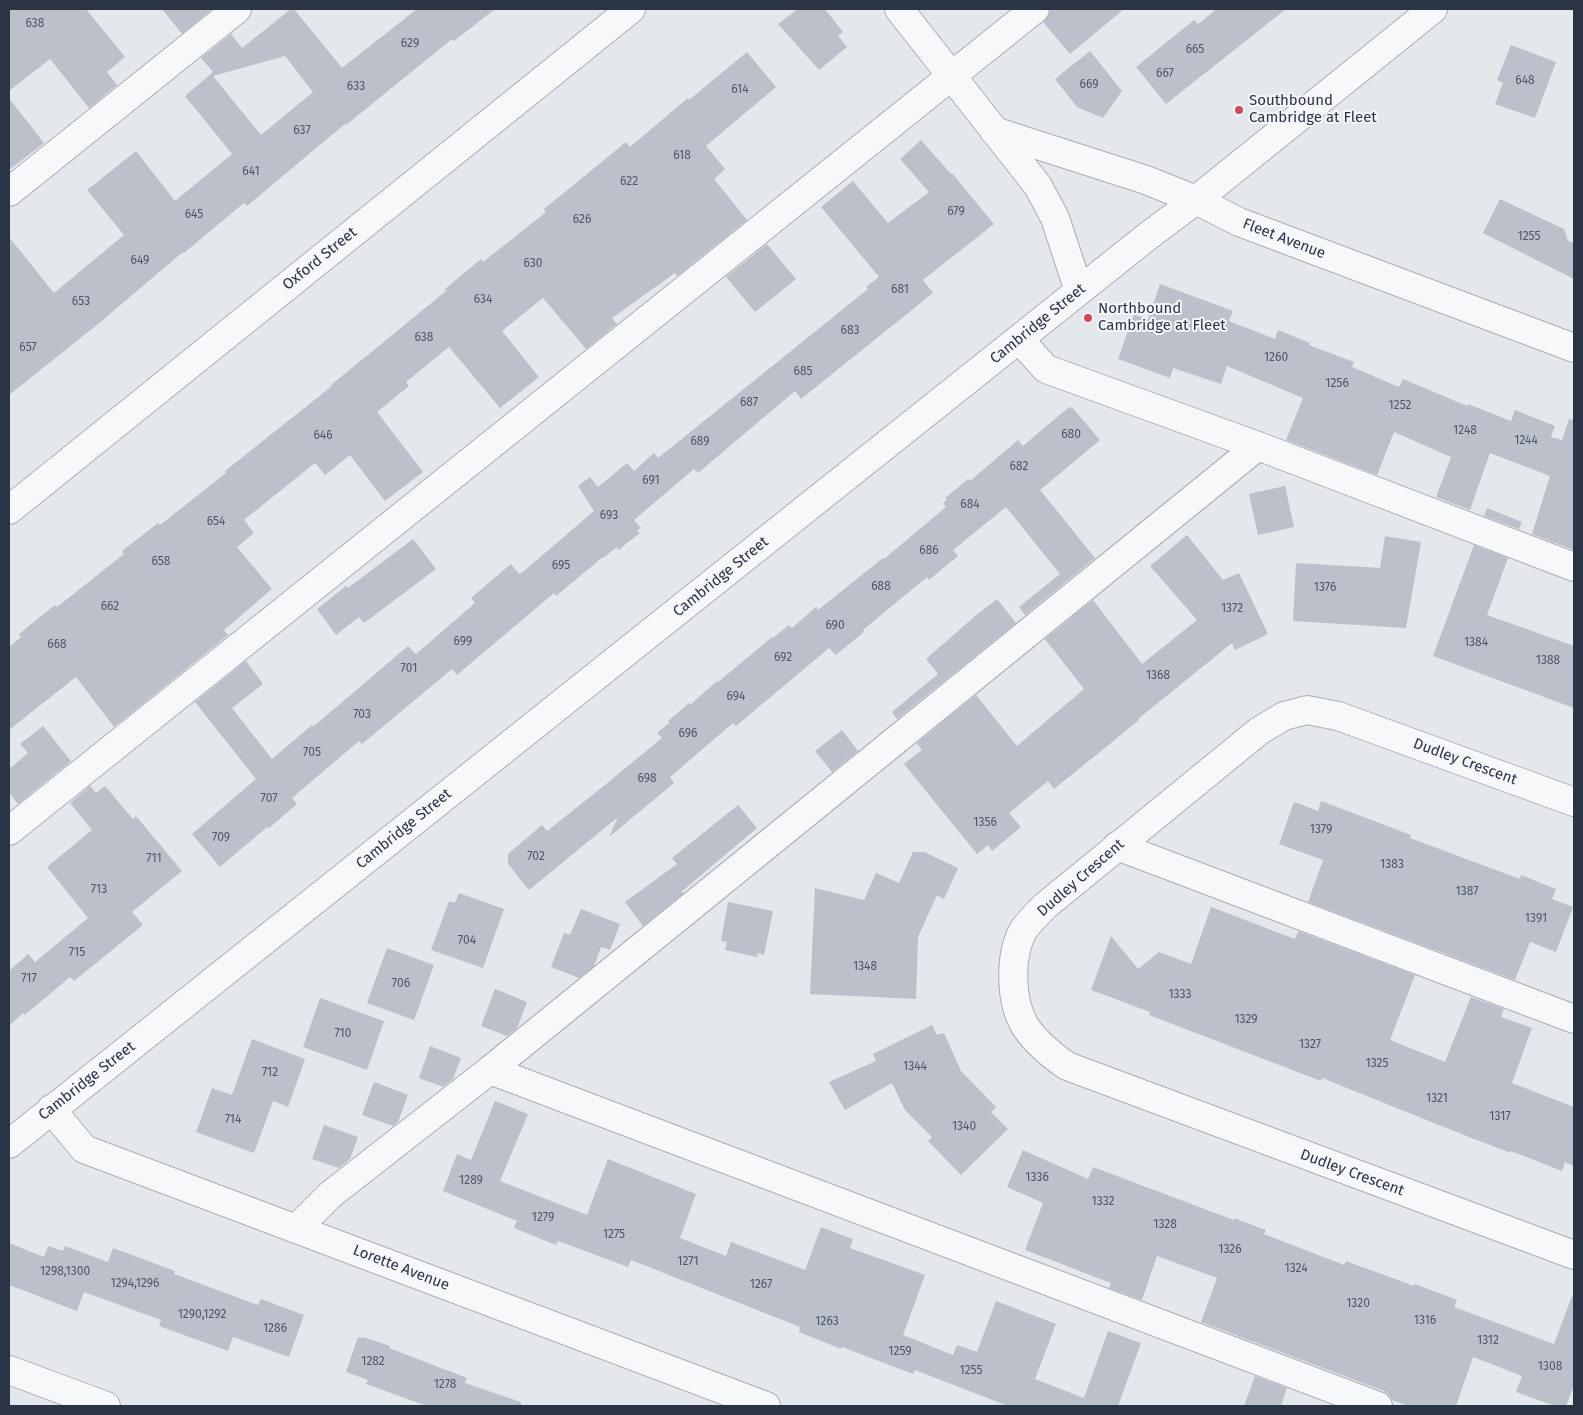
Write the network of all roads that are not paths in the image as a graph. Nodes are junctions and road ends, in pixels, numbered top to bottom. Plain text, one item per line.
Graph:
1 (237, 9) edge
2 (631, 9) edge
3 (899, 9) edge
4 (1035, 9) edge
5 (1433, 9) edge
6 (951, 76) junction
7 (994, 130) junction
8 (9, 192) edge
9 (1196, 200) junction
10 (1079, 291) junction
11 (1019, 339) junction
12 (1574, 348) edge
13 (1258, 446) junction
14 (9, 510) edge
15 (1574, 567) edge
16 (1574, 802) edge
17 (9, 831) edge
18 (1117, 846) junction
19 (1574, 1019) edge
20 (490, 1070) junction
21 (51, 1110) junction
22 (9, 1144) edge
23 (296, 1229) junction
24 (1574, 1255) edge
25 (9, 1370) edge
26 (106, 1406) edge
27 (766, 1406) edge
28 (1378, 1406) edge

1 - 8 street
2 - 14 street, Oxford Street
3 - 6 street
4 - 6 street
5 - 9 street, Cambridge Street
6 - 7 street
6 - 17 street
7 - 9 street, Fleet Avenue
7 - 10 street
9 - 10 street, Cambridge Street
9 - 12 street, Fleet Avenue
10 - 11 street, Cambridge Street
11 - 13 street
11 - 21 street, Cambridge Street
13 - 15 street
13 - 20 street
16 - 18 street, Dudley Crescent
18 - 19 street
18 - 24 street, Dudley Crescent
20 - 23 street
20 - 28 street
21 - 22 street, Cambridge Street
21 - 23 street, Lorette Avenue
23 - 27 street, Lorette Avenue
25 - 26 street

